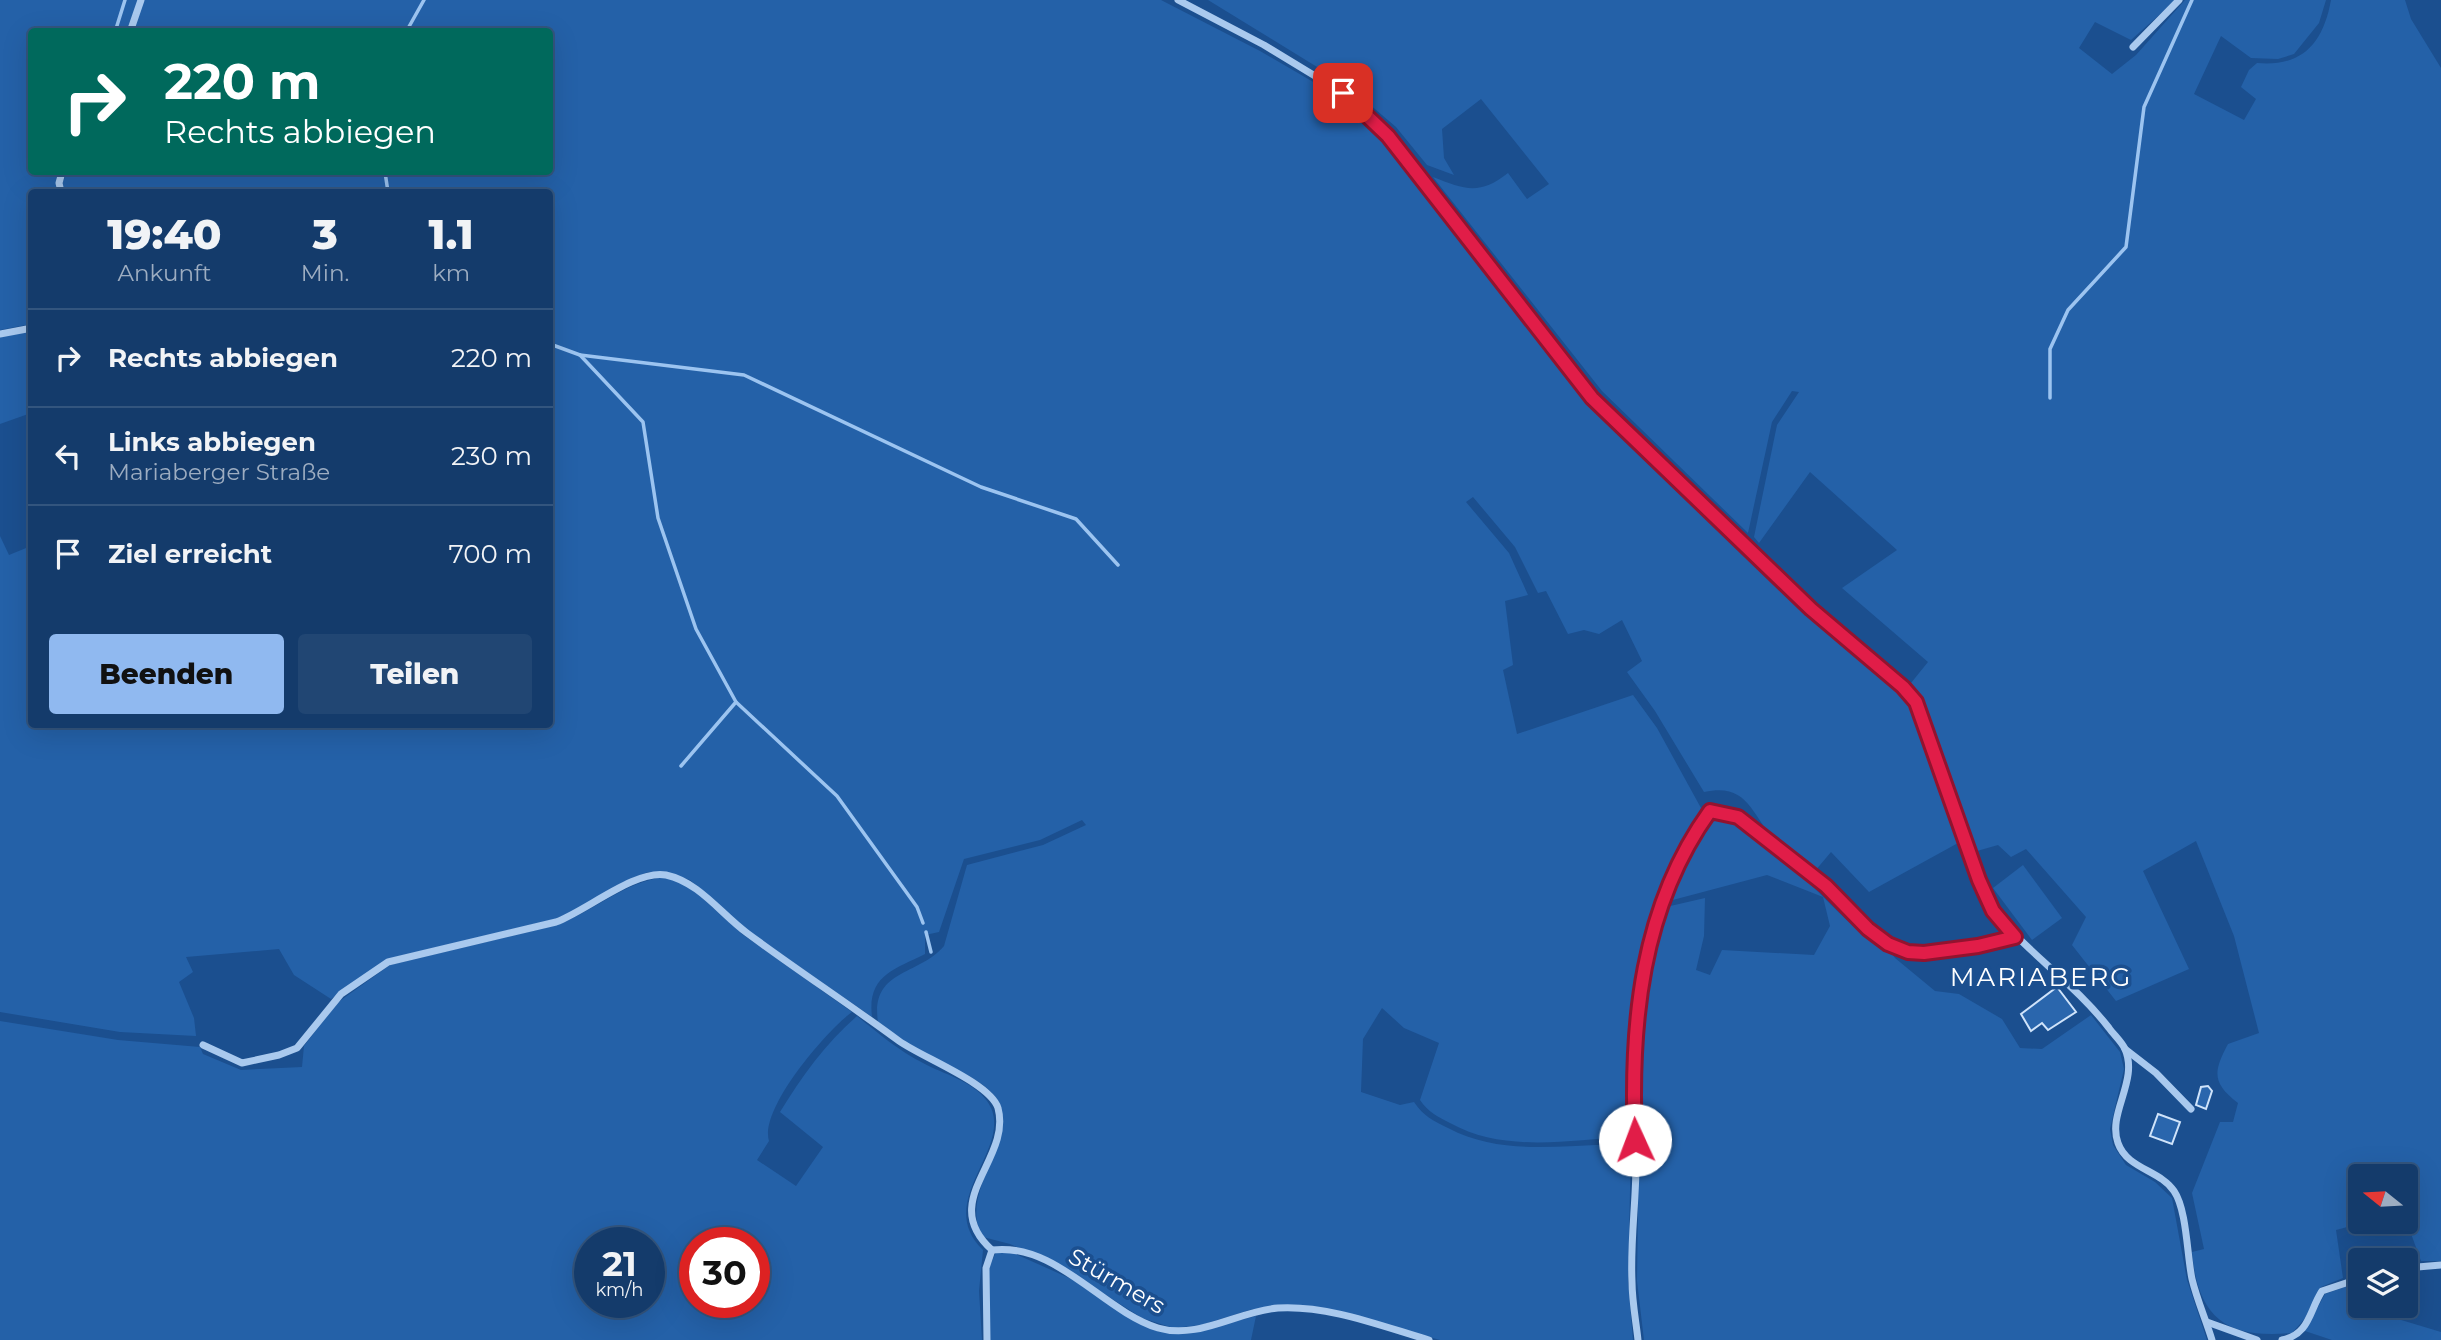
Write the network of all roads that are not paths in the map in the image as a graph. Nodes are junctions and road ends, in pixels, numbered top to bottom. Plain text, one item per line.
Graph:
1 (141, 0) edge
2 (1178, 0) edge
3 (2179, 0) edge
4 (131, 28) edge
5 (2133, 47) dead end
6 (28, 329) edge
7 (0, 334) edge
8 (2015, 937) junction
9 (203, 1045) dead end
10 (2125, 1048) junction
11 (2191, 1109) dead end
12 (992, 1250) junction
13 (2441, 1265) edge
14 (2418, 1267) edge
15 (2348, 1283) edge
16 (2207, 1322) junction
17 (987, 1340) edge
18 (1429, 1340) edge
19 (1638, 1340) edge
20 (2212, 1340) edge
21 (2256, 1340) edge
22 (2282, 1340) edge

1 - 4 street
2 - 8 street
3 - 5 street
6 - 7 street
8 - 10 street
8 - 19 street
9 - 12 street
10 - 11 street
10 - 16 street
12 - 17 street
12 - 18 street, Stürmers
13 - 14 street
15 - 22 street
16 - 20 street
16 - 21 street

